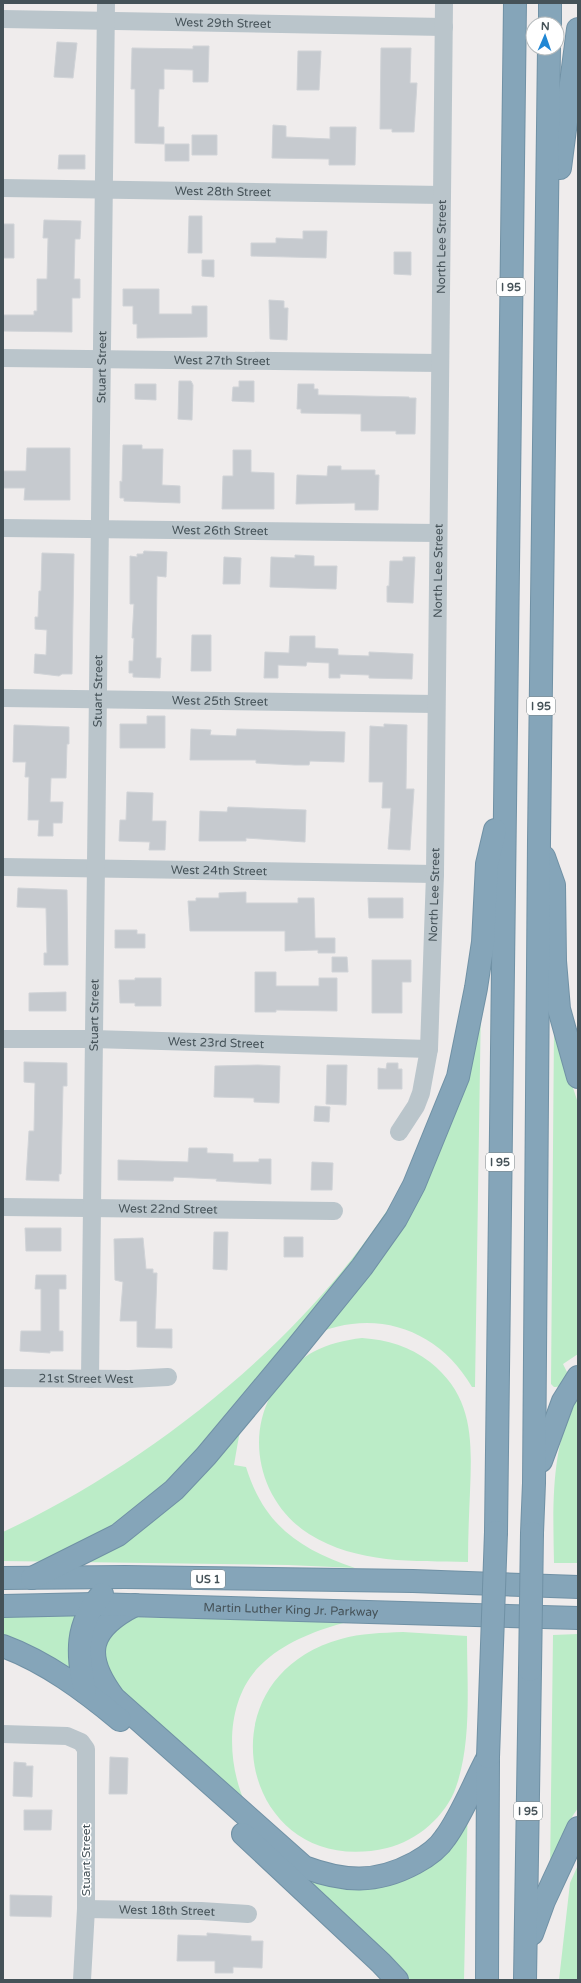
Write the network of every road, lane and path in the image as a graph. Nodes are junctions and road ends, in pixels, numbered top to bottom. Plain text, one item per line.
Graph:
1 (444, 3) edge
2 (505, 3) edge
3 (515, 3) edge
4 (550, 3) edge
5 (106, 11) edge
6 (550, 16) edge
7 (3, 19) edge
8 (444, 27) junction
9 (578, 29) edge
10 (549, 56) edge
11 (514, 85) junction
12 (3, 188) edge
13 (103, 190) junction
14 (442, 195) junction
15 (546, 268) junction
16 (3, 358) edge
17 (102, 359) junction
18 (440, 363) junction
19 (3, 528) edge
20 (100, 529) junction
21 (438, 533) junction
22 (3, 698) edge
23 (97, 700) junction
24 (436, 704) junction
25 (504, 792) junction
26 (539, 841) junction
27 (3, 867) edge
28 (95, 868) junction
29 (435, 874) junction
30 (3, 1039) edge
31 (93, 1039) junction
32 (429, 1049) junction
33 (578, 1077) edge
34 (399, 1132) dead end
35 (3, 1207) edge
36 (91, 1208) junction
37 (334, 1211) dead end
38 (168, 1377) dead end
39 (578, 1377) edge
40 (3, 1378) edge
41 (90, 1379) junction
42 (534, 1483) junction
43 (125, 1577) junction
44 (3, 1578) edge
45 (32, 1578) junction
46 (571, 1586) edge
47 (94, 1604) junction
48 (135, 1605) junction
49 (3, 1606) edge
50 (578, 1618) edge
51 (3, 1646) edge
52 (85, 1692) junction
53 (3, 1734) edge
54 (488, 1758) junction
55 (578, 1828) edge
56 (86, 1909) junction
57 (248, 1914) dead end
58 (526, 1952) junction
59 (82, 1980) edge
60 (397, 1980) edge
61 (486, 1980) edge
62 (525, 1980) edge

1 - 8 street, North Lee Street
2 - 11 highway
3 - 11 highway, I 95
4 - 6 highway
5 - 7 street, West 29th Street
5 - 8 street, West 29th Street
5 - 13 street, Stuart Street
8 - 14 street, North Lee Street
9 - 15 highway
10 - 15 highway, I 95
11 - 25 highway, I 95
12 - 13 street, West 28th Street
13 - 14 street, West 28th Street
13 - 17 street, Stuart Street
14 - 18 street, North Lee Street
15 - 26 highway, I 95
16 - 17 street, West 27th Street
17 - 18 street, West 27th Street
17 - 20 street, Stuart Street
18 - 21 street, North Lee Street
19 - 20 street, West 26th Street
20 - 21 street, West 26th Street
20 - 23 street, Stuart Street
21 - 24 street, North Lee Street
22 - 23 street, West 25th Street
23 - 24 street, West 25th Street
23 - 28 street, Stuart Street
24 - 29 street, North Lee Street
25 - 45 highway
25 - 54 highway, I 95, bridge
26 - 33 highway
26 - 42 highway, I 95
27 - 28 street, West 24th Street
28 - 29 street, West 24th Street
28 - 31 street, Stuart Street
29 - 32 street, North Lee Street
30 - 31 street, West 23rd Street
31 - 32 street, West 23rd Street
31 - 36 street, Stuart Street
32 - 34 street, North Lee Street
35 - 36 street, West 22nd Street
36 - 37 street, West 22nd Street
36 - 41 street, Stuart Street
38 - 41 street, 21st Street West
39 - 42 highway
40 - 41 street, 21st Street West
42 - 58 highway, I 95, bridge
43 - 45 highway, US 1
43 - 46 highway, US 1
43 - 47 highway
44 - 45 highway, US 1
47 - 48 highway, Martin Luther King Jr. Parkway
47 - 49 highway, Martin Luther King Jr. Parkway
47 - 52 highway
48 - 50 highway, Martin Luther King Jr. Parkway
48 - 54 highway
51 - 52 highway
52 - 60 highway
53 - 56 street, Stuart Street
54 - 61 highway, I 95
55 - 58 highway
56 - 57 street, West 18th Street
56 - 59 street, Stuart Street
58 - 62 highway, I 95

